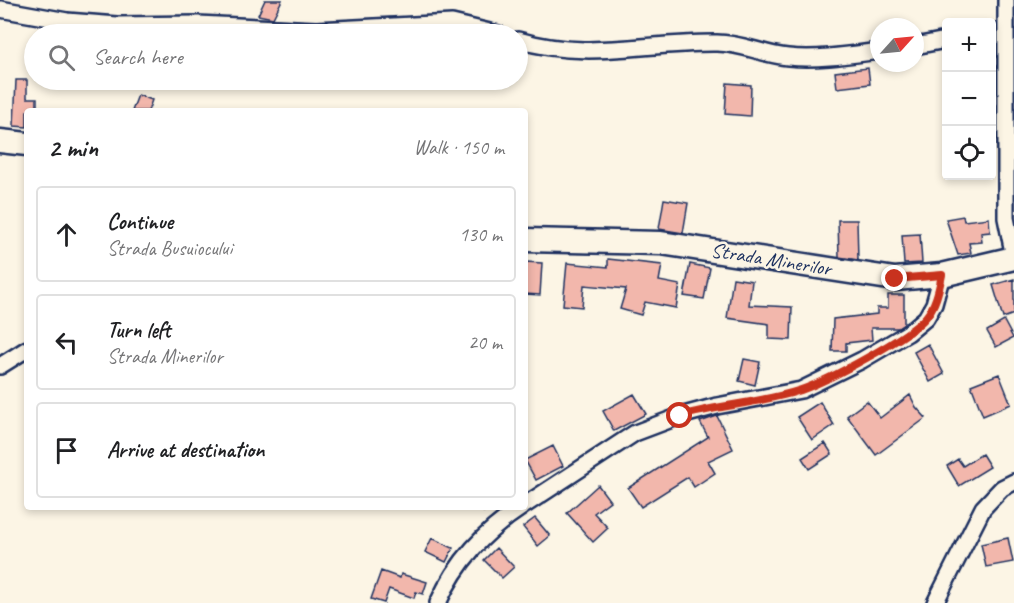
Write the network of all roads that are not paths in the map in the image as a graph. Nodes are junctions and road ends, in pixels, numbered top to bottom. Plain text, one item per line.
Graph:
1 (1006, 0) edge
2 (0, 9) edge
3 (104, 24) edge
4 (432, 24) edge
5 (456, 24) edge
6 (999, 29) edge
7 (942, 41) edge
8 (528, 42) edge
9 (924, 44) edge
10 (870, 52) edge
11 (0, 141) edge
12 (24, 144) edge
13 (528, 240) edge
14 (1014, 257) edge
15 (942, 275) junction
16 (24, 351) edge
17 (0, 366) edge
18 (1014, 482) edge
19 (528, 503) edge
20 (518, 510) edge
21 (438, 603) edge
22 (934, 603) edge

1 - 6 street
2 - 3 street
4 - 5 street
6 - 14 street
7 - 9 street
8 - 10 street
11 - 12 main road
13 - 15 main road, Strada Minerilor
14 - 15 main road, Strada Minerilor
15 - 19 street
16 - 17 street
18 - 22 street
20 - 21 street

